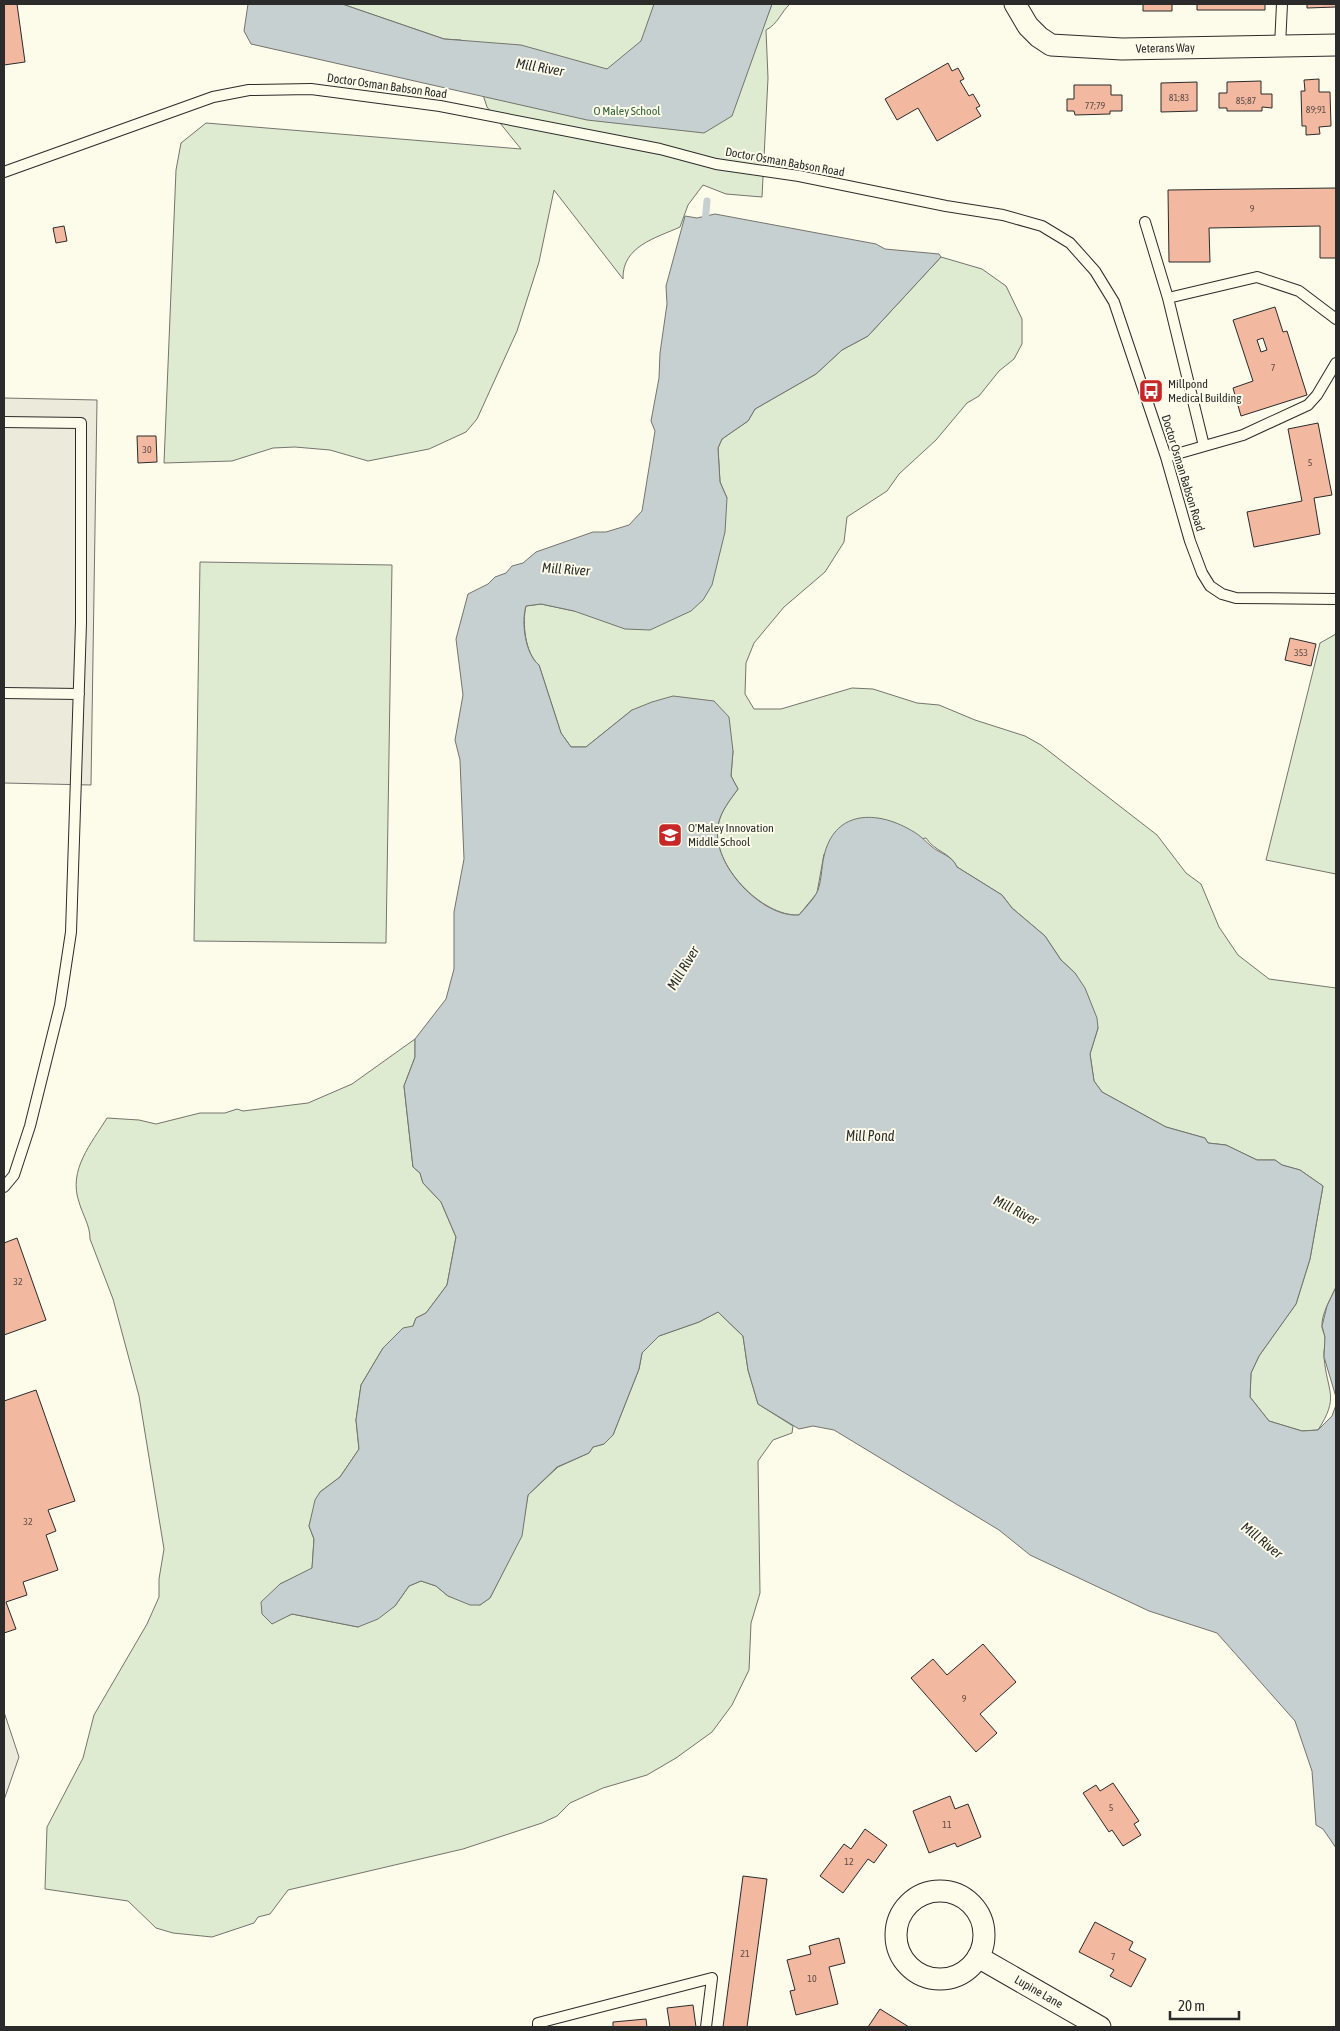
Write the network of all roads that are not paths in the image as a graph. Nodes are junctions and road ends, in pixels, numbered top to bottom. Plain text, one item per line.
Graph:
1 (1015, 4) edge
2 (1282, 4) edge
3 (1336, 45) edge
4 (1280, 46) junction
5 (4, 172) edge
6 (1145, 222) dead end
7 (1168, 298) junction
8 (1336, 319) edge
9 (1336, 364) edge
10 (4, 422) edge
11 (1204, 446) junction
12 (1166, 457) junction
13 (1336, 599) edge
14 (4, 693) edge
15 (79, 694) junction
16 (4, 1187) edge
17 (978, 1957) junction
18 (538, 2027) edge
19 (706, 2027) edge
20 (1100, 2027) edge

1 - 4 street, Veterans Way
2 - 4 lane
3 - 4 street, Veterans Way
5 - 12 lane, Doctor Osman Babson Road
6 - 7 lane
7 - 8 lane
7 - 11 lane
9 - 11 lane
10 - 15 lane
11 - 12 lane
12 - 13 lane, Doctor Osman Babson Road
14 - 15 lane
15 - 16 lane
17 - 17 street
17 - 20 street, Lupine Lane
18 - 19 lane

